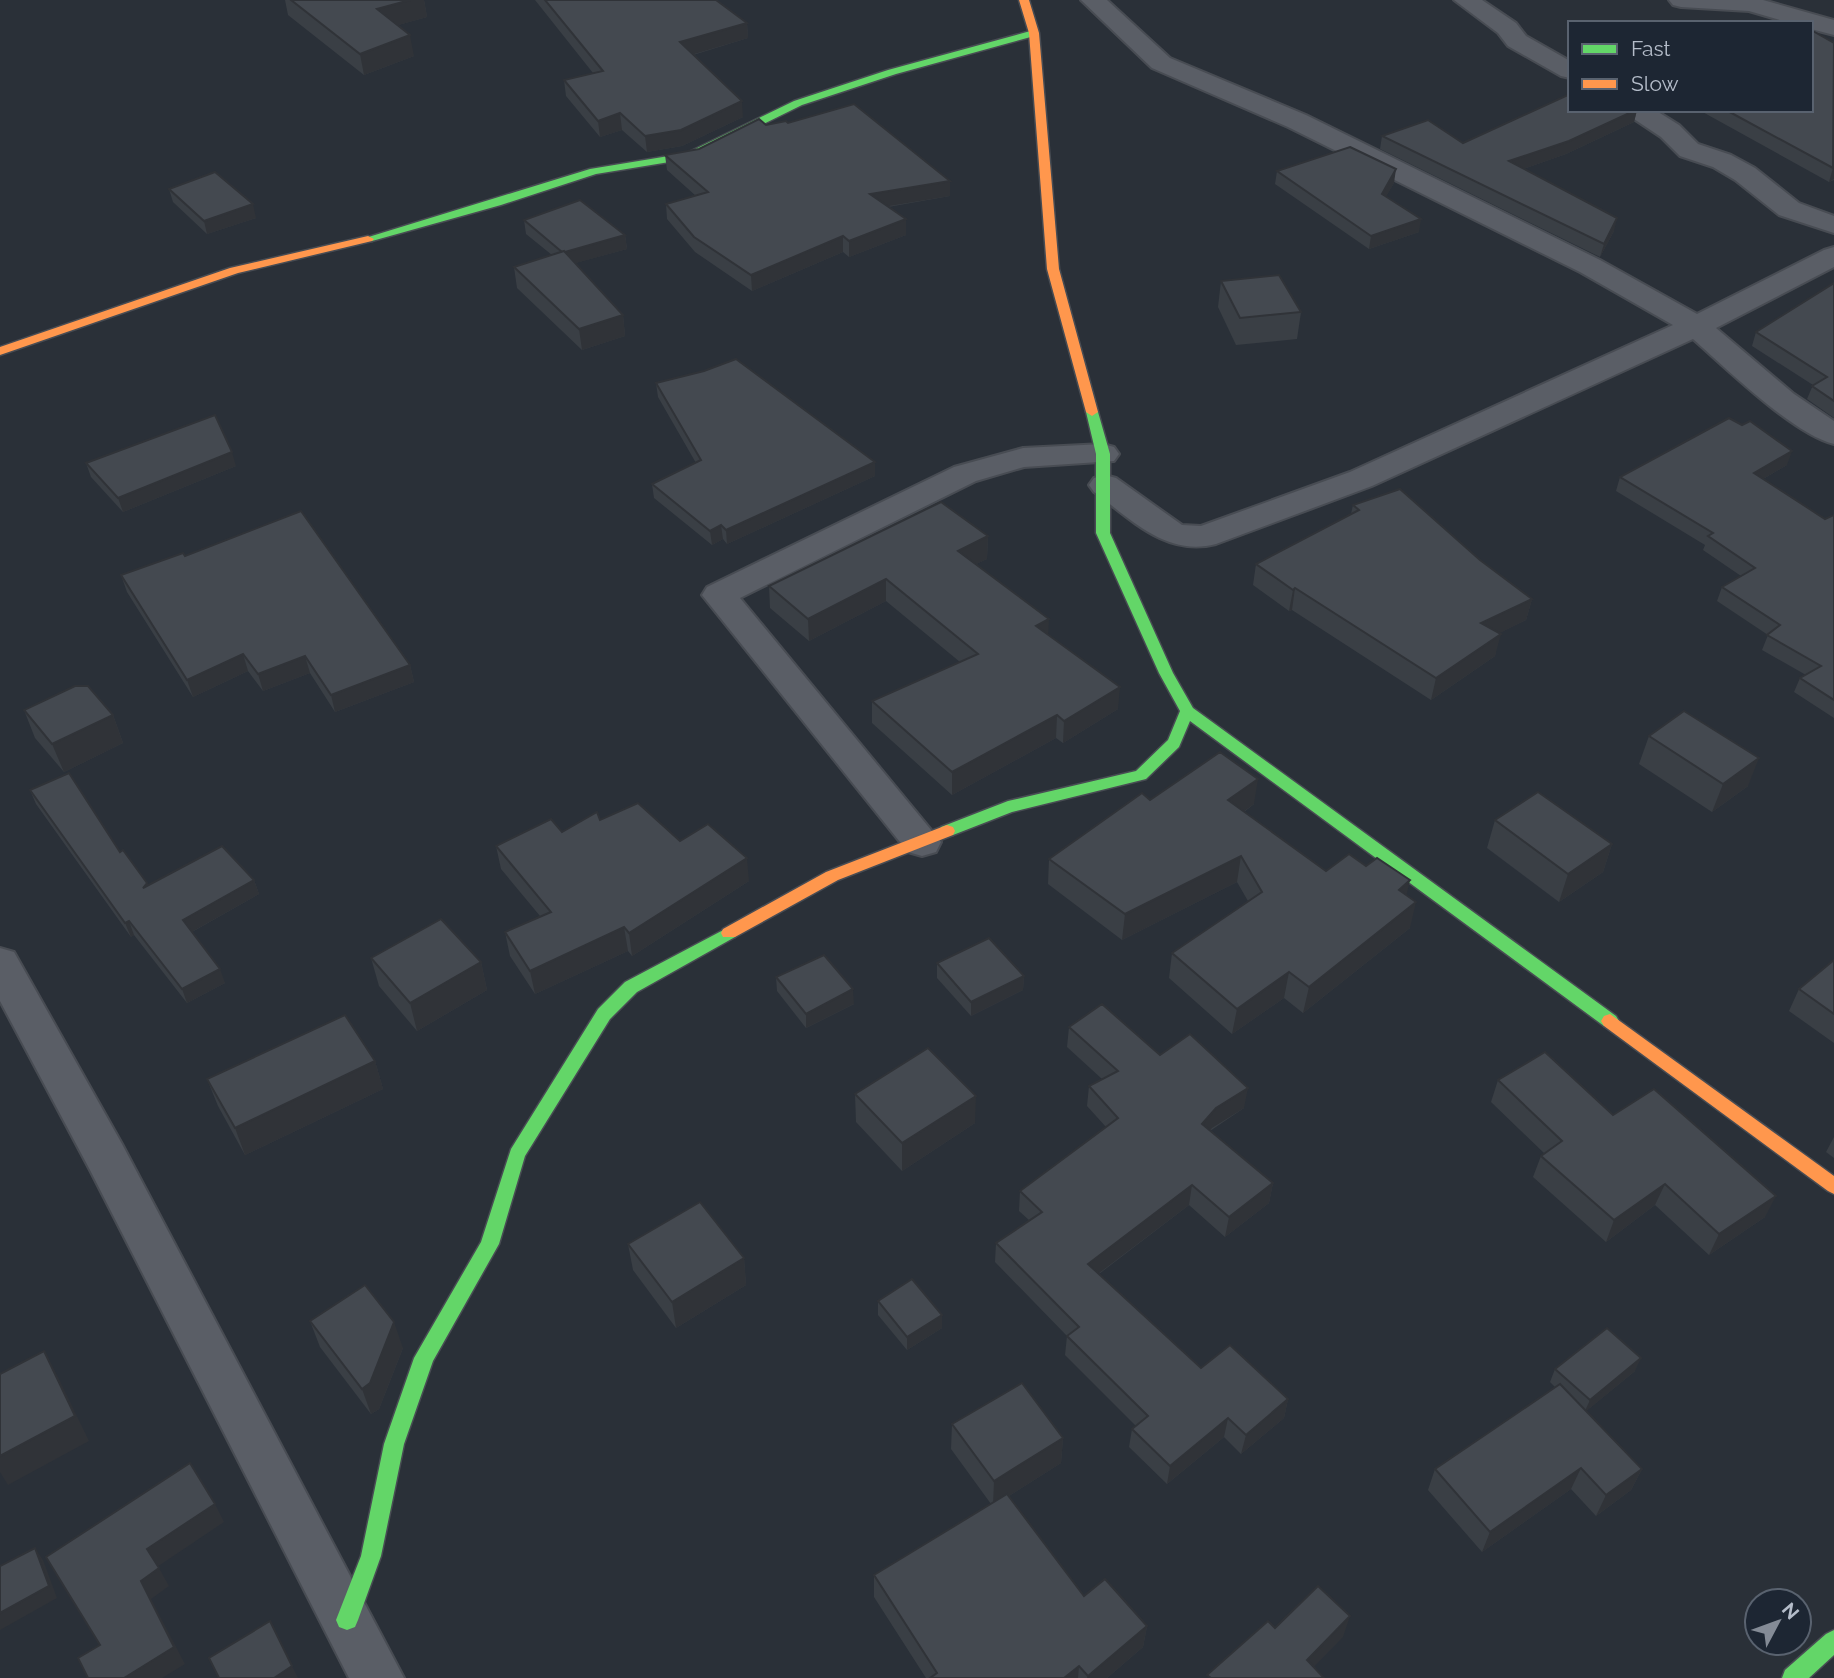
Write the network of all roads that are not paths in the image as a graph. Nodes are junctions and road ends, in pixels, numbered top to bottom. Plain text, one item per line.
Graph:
1 (1024, 0) edge
2 (1093, 0) edge
3 (1466, 0) edge
4 (1681, 0) edge
5 (1812, 21) edge
6 (1813, 21) edge
7 (1834, 27) edge
8 (1034, 33) junction
9 (1568, 70) edge
10 (1640, 112) edge
11 (1834, 225) edge
12 (1834, 256) edge
13 (1696, 326) junction
14 (0, 351) edge
15 (1834, 435) edge
16 (1104, 470) junction
17 (1186, 711) junction
18 (922, 842) junction
19 (0, 963) edge
20 (1834, 1186) edge
21 (347, 1620) junction
22 (1834, 1641) edge
23 (377, 1678) edge
24 (1794, 1678) edge

1 - 8 street
2 - 13 street
3 - 9 street
4 - 5 street
6 - 7 street
8 - 14 street
8 - 16 street
10 - 11 street
12 - 13 street
13 - 15 street
13 - 16 street
16 - 17 street
16 - 18 street
17 - 18 street
17 - 20 street
18 - 21 street
19 - 21 street
21 - 23 street
22 - 24 street

